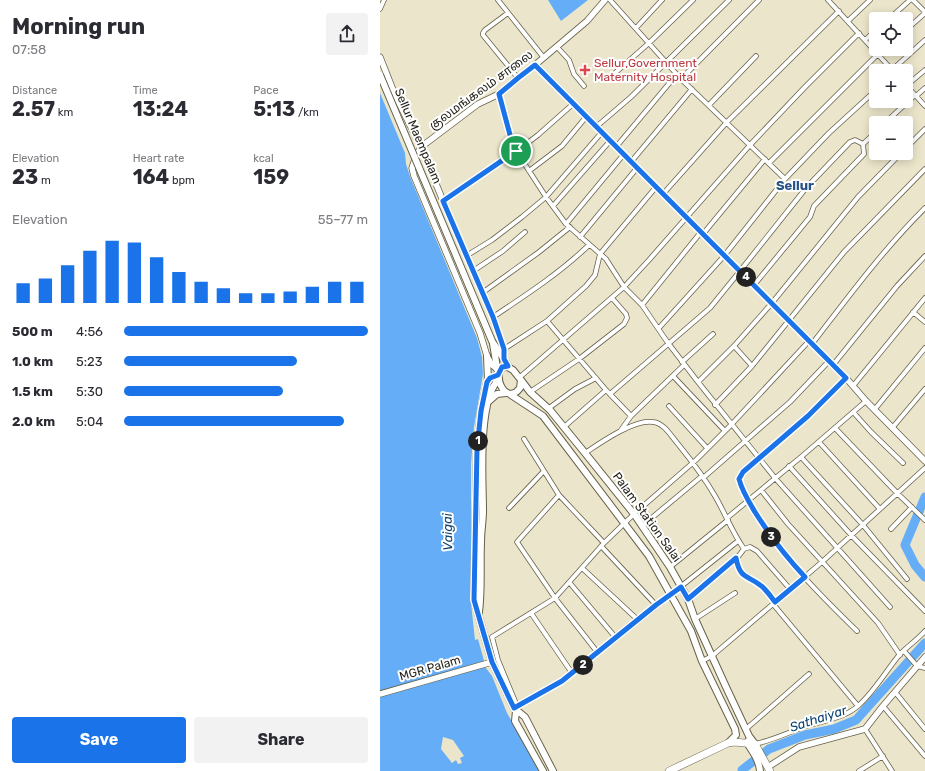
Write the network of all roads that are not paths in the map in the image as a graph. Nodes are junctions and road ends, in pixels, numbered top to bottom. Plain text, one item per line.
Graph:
1 (384, 0) edge
2 (498, 0) edge
3 (605, 0) edge
4 (610, 0) edge
5 (662, 0) edge
6 (693, 0) edge
7 (729, 0) edge
8 (759, 0) edge
9 (828, 0) edge
10 (870, 0) edge
11 (910, 0) edge
12 (913, 0) edge
13 (380, 9) edge
14 (839, 11) junction
15 (897, 12) edge
16 (925, 12) edge
17 (508, 13) junction
18 (848, 21) junction
19 (913, 23) edge
20 (636, 28) junction
21 (859, 33) junction
22 (869, 36) edge
23 (865, 40) junction
24 (925, 40) edge
25 (649, 43) junction
26 (869, 44) edge
27 (557, 47) junction
28 (756, 56) dead end
29 (876, 56) edge
30 (880, 56) edge
31 (380, 57) edge
32 (544, 58) junction
33 (666, 62) junction
34 (886, 64) edge
35 (899, 64) edge
36 (535, 65) junction
37 (925, 70) edge
38 (615, 73) dead end
39 (677, 74) junction
40 (380, 75) edge
41 (518, 78) junction
42 (681, 79) junction
43 (913, 80) edge
44 (584, 86) dead end
45 (925, 88) edge
46 (692, 89) junction
47 (499, 94) junction
48 (869, 96) edge
49 (915, 96) junction
50 (573, 104) junction
51 (709, 105) junction
52 (925, 106) edge
53 (893, 116) edge
54 (586, 117) junction
55 (727, 122) junction
56 (596, 127) junction
57 (925, 129) edge
58 (602, 132) junction
59 (869, 138) edge
60 (610, 141) junction
61 (913, 141) edge
62 (863, 144) junction
63 (750, 145) junction
64 (421, 147) junction
65 (616, 147) junction
66 (516, 151) junction
67 (624, 154) junction
68 (765, 159) junction
69 (894, 160) edge
70 (631, 162) junction
71 (769, 163) junction
72 (637, 168) junction
73 (925, 169) edge
74 (529, 171) junction
75 (785, 179) junction
76 (656, 187) junction
77 (663, 194) junction
78 (546, 197) junction
79 (443, 201) junction
80 (553, 206) junction
81 (925, 208) edge
82 (686, 217) junction
83 (568, 226) junction
84 (525, 232) dead end
85 (702, 233) junction
86 (580, 237) junction
87 (589, 245) junction
88 (600, 254) junction
89 (466, 256) junction
90 (724, 256) junction
91 (925, 256) edge
92 (473, 271) junction
93 (740, 271) junction
94 (754, 285) junction
95 (624, 287) junction
96 (482, 293) junction
97 (612, 298) junction
98 (925, 298) edge
99 (772, 303) junction
100 (642, 305) junction
101 (913, 312) junction
102 (493, 317) junction
103 (547, 321) junction
104 (789, 321) junction
105 (925, 322) edge
106 (659, 328) junction
107 (713, 334) dead end
108 (563, 340) junction
109 (492, 341) junction
110 (811, 342) junction
111 (668, 343) junction
112 (734, 346) junction
113 (925, 348) edge
114 (504, 349) junction
115 (487, 356) junction
116 (504, 359) junction
117 (579, 359) junction
118 (683, 363) junction
119 (831, 363) junction
120 (508, 366) junction
121 (752, 366) junction
122 (498, 374) junction
123 (673, 376) junction
124 (520, 378) junction
125 (596, 378) junction
126 (846, 378) junction
127 (488, 381) junction
128 (698, 382) junction
129 (854, 386) junction
130 (606, 390) junction
131 (925, 390) edge
132 (530, 392) junction
133 (508, 394) junction
134 (610, 394) junction
135 (866, 401) junction
136 (488, 402) junction
137 (715, 404) junction
138 (669, 406) dead end
139 (549, 408) junction
140 (875, 409) junction
141 (854, 413) junction
142 (631, 416) junction
143 (731, 425) junction
144 (564, 427) junction
145 (893, 427) junction
146 (835, 428) junction
147 (620, 430) junction
148 (725, 431) junction
149 (524, 439) dead end
150 (746, 442) junction
151 (819, 442) junction
152 (707, 448) junction
153 (585, 453) junction
154 (801, 457) junction
155 (760, 458) junction
156 (925, 461) edge
157 (693, 462) junction
158 (903, 463) dead end
159 (789, 466) junction
160 (925, 468) edge
161 (544, 471) junction
162 (702, 477) junction
163 (775, 478) junction
164 (761, 490) junction
165 (897, 493) junction
166 (559, 495) junction
167 (748, 500) junction
168 (912, 506) junction
169 (509, 508) dead end
170 (880, 509) junction
171 (634, 514) junction
172 (727, 519) junction
173 (925, 520) edge
174 (625, 524) junction
175 (863, 525) junction
176 (642, 526) junction
177 (891, 529) dead end
178 (852, 536) junction
179 (738, 540) junction
180 (603, 545) junction
181 (744, 549) junction
182 (837, 549) junction
183 (736, 558) junction
184 (822, 562) junction
185 (670, 567) junction
186 (582, 568) junction
187 (805, 577) junction
188 (907, 579) dead end
189 (569, 582) junction
190 (681, 587) junction
191 (790, 589) junction
192 (734, 593) dead end
193 (670, 594) junction
194 (554, 598) junction
195 (688, 599) junction
196 (774, 603) junction
197 (656, 605) junction
198 (890, 607) dead end
199 (925, 611) edge
200 (531, 613) junction
201 (480, 617) junction
202 (638, 620) junction
203 (695, 620) junction
204 (857, 631) dead end
205 (925, 631) edge
206 (616, 638) junction
207 (904, 651) junction
208 (598, 653) junction
209 (900, 655) junction
210 (712, 656) junction
211 (925, 657) edge
212 (702, 661) junction
213 (489, 663) junction
214 (917, 666) junction
215 (925, 668) edge
216 (572, 673) junction
217 (809, 674) dead end
218 (895, 692) junction
219 (380, 694) edge
220 (858, 706) junction
221 (883, 706) junction
222 (516, 708) junction
223 (746, 729) junction
224 (865, 729) junction
225 (925, 729) edge
226 (749, 736) junction
227 (728, 742) junction
228 (747, 743) junction
229 (754, 748) junction
230 (883, 756) junction
231 (925, 756) edge
232 (764, 767) edge
233 (543, 771) edge
234 (553, 771) edge
235 (669, 771) edge
236 (860, 771) edge
237 (892, 771) edge

1 - 13 street
2 - 17 street
3 - 27 street, குலமங்கலம் சாலை
4 - 20 street
5 - 20 street
6 - 25 street
7 - 33 street
8 - 42 street
9 - 14 street
10 - 18 street
11 - 15 street
12 - 16 street
14 - 18 street
14 - 55 street
16 - 19 street
17 - 32 street
17 - 41 street
18 - 21 street
20 - 25 street
21 - 23 street
21 - 63 street
22 - 23 street
23 - 26 street
24 - 35 street
25 - 33 street
25 - 38 street
27 - 32 street, குலமங்கலம் சாலை
27 - 44 street
28 - 51 street
29 - 71 street
30 - 34 street
31 - 64 street
32 - 36 street, குலமங்கலம் சாலை
33 - 39 street
33 - 56 street
36 - 41 street, குலமங்கலம் சாலை
36 - 50 street
37 - 43 street
39 - 42 street
39 - 65 street
40 - 109 main road, Sellur Maempalam, bridge
41 - 47 street, குலமங்கலம் சாலை
42 - 46 street
45 - 49 street
46 - 51 street
46 - 70 street
47 - 64 street, குலமங்கலம் சாலை
47 - 66 street
48 - 75 street
49 - 52 street
49 - 53 street
50 - 54 street
50 - 66 street
51 - 55 street
54 - 56 street
54 - 74 street
55 - 63 street
55 - 77 street
56 - 58 street
57 - 61 street
58 - 60 street
58 - 78 street
59 - 62 street
60 - 65 street
60 - 80 street
62 - 93 street
62 - 94 street
63 - 68 street
63 - 82 street
64 - 79 street
64 - 115 street, குலமங்கலம் சாலை
65 - 67 street
66 - 74 street
66 - 79 street
67 - 70 street
67 - 83 street
68 - 71 street
68 - 85 street
69 - 99 street
70 - 72 street
71 - 75 street
72 - 76 street
72 - 86 street
73 - 104 street
74 - 78 street
75 - 90 street
76 - 77 street
76 - 88 street
77 - 82 street
78 - 80 street
78 - 89 street
79 - 89 street
80 - 83 street
81 - 110 street
82 - 85 street
82 - 95 street
83 - 86 street
83 - 96 street
84 - 92 street
85 - 90 street
85 - 100 street
86 - 87 street
87 - 88 street
87 - 102 street
88 - 95 street
88 - 103 street
89 - 92 street
90 - 93 street
90 - 106 street
91 - 119 street
92 - 96 street
93 - 94 street
93 - 111 street
94 - 99 street
95 - 97 street
95 - 100 street
96 - 102 street
97 - 108 street
97 - 117 street
98 - 101 street
99 - 104 street
99 - 112 street
100 - 106 street
101 - 105 street
101 - 129 street
102 - 114 street
103 - 108 street
103 - 114 street
104 - 110 street
104 - 121 street
106 - 111 street
107 - 118 street
108 - 117 street
108 - 124 street
109 - 116 main road
109 - 122 main road
110 - 119 street
110 - 143 street
111 - 118 street
111 - 134 street
112 - 121 street
112 - 128 street
113 - 140 street
114 - 116 street
115 - 122 street, குலமங்கலம் சாலை
115 - 127 main road
116 - 120 main road
117 - 125 street
117 - 132 street
118 - 123 street
118 - 128 street
119 - 126 street
119 - 150 street
120 - 122 main road
120 - 124 main road
121 - 137 street
122 - 127 main road
122 - 133 main road
122 - 136 main road
123 - 142 street
123 - 148 street
124 - 132 main road, Palam Station Salai
124 - 133 main road
125 - 130 street
125 - 139 street
126 - 129 street
126 - 155 street
127 - 201 main road
128 - 137 street
129 - 135 street
130 - 134 street
130 - 144 street
131 - 145 street
132 - 139 main road, Palam Station Salai
133 - 136 main road
133 - 174 main road, Palam Station Salai
134 - 142 street
135 - 140 street
135 - 141 street
136 - 201 main road
137 - 143 street
138 - 152 street
139 - 144 main road, Palam Station Salai
140 - 145 street
141 - 146 street
141 - 158 street
142 - 147 street
143 - 148 street
143 - 150 street
144 - 153 main road, Palam Station Salai
145 - 156 street
146 - 151 street
146 - 165 street
147 - 153 street
147 - 157 street
148 - 152 street
149 - 161 street
150 - 155 street
150 - 162 street
151 - 154 street
151 - 170 street
152 - 157 street
153 - 171 main road, Palam Station Salai
154 - 159 street
154 - 175 street
155 - 163 street
155 - 167 street
157 - 162 street
157 - 171 street
159 - 163 street
159 - 178 street
160 - 165 street
161 - 166 street
161 - 169 street
162 - 172 street
162 - 176 street
163 - 164 street
163 - 182 street
164 - 167 street
164 - 184 street
165 - 168 street
165 - 170 street
166 - 180 street
166 - 194 street
167 - 172 street
167 - 187 street
168 - 173 street
168 - 177 street
170 - 175 street
171 - 174 street
171 - 176 main road, Palam Station Salai
172 - 179 street
172 - 185 street
174 - 180 street
174 - 193 main road, Palam Station Salai
175 - 178 street
175 - 188 street
176 - 185 main road, Palam Station Salai
178 - 182 street
178 - 199 street
179 - 181 street
179 - 190 street
180 - 186 street
180 - 197 street
181 - 183 street
181 - 191 street
182 - 184 street
182 - 198 street
183 - 195 street
183 - 196 street
184 - 187 street
184 - 209 street
185 - 190 main road, Palam Station Salai
186 - 189 street
186 - 202 street
187 - 191 street
187 - 204 street
189 - 194 street
189 - 206 street
190 - 193 street
190 - 195 main road, Palam Station Salai
191 - 196 street
192 - 203 street
193 - 197 street
193 - 212 main road, Palam Station Salai
194 - 200 street
194 - 208 street
195 - 203 main road, Palam Station Salai
196 - 210 street
196 - 220 street
197 - 202 street
200 - 216 street
200 - 222 street
201 - 213 main road
202 - 206 street
203 - 210 main road, Palam Station Salai
205 - 207 street
206 - 208 street
207 - 209 street
207 - 214 street
208 - 216 street
209 - 220 street
210 - 212 street
210 - 223 main road, Palam Station Salai
211 - 214 street
212 - 227 main road, Palam Station Salai
213 - 219 street, MGR Palam
213 - 222 main road
214 - 215 street
214 - 218 street
216 - 222 street
217 - 223 street
218 - 221 street
218 - 225 street
220 - 229 street
221 - 224 street
221 - 231 street
222 - 233 main road
222 - 234 main road
223 - 226 main road, Palam Station Salai
224 - 230 street
224 - 232 street
226 - 228 main road
226 - 229 main road, Palam Station Salai
227 - 228 highway
227 - 235 highway
228 - 229 highway
229 - 232 highway, Palam Station Salai
230 - 236 street
230 - 237 street

